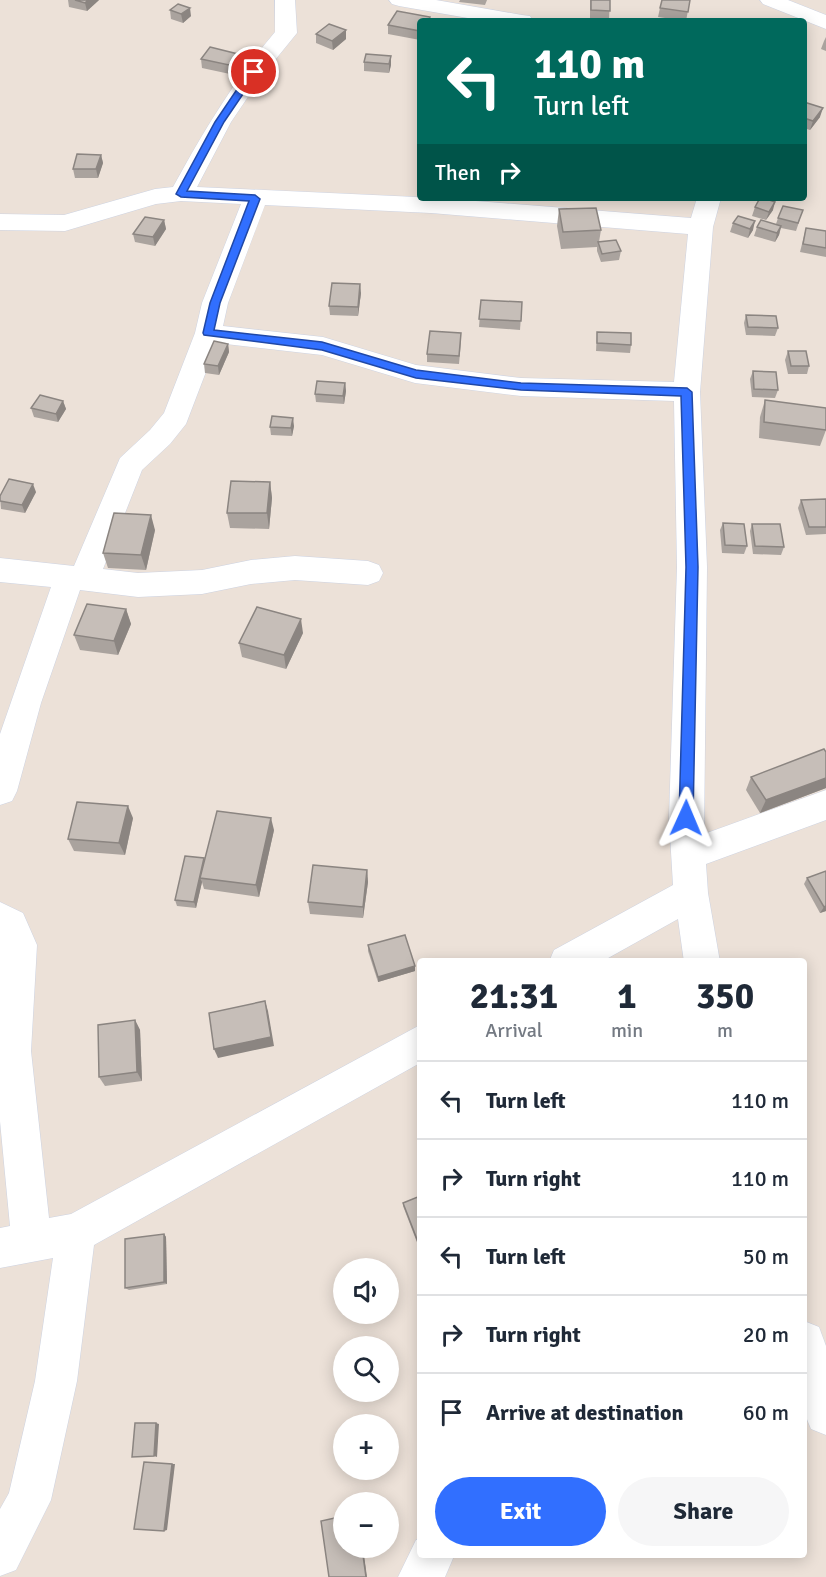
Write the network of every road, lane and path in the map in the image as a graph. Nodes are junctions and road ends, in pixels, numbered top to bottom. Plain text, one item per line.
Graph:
1 (285, 0) edge
2 (399, 0) edge
3 (760, 0) edge
4 (770, 0) edge
5 (504, 18) edge
6 (758, 18) edge
7 (826, 22) edge
8 (181, 194) junction
9 (255, 199) junction
10 (708, 201) edge
11 (0, 222) edge
12 (701, 226) junction
13 (208, 333) junction
14 (687, 392) junction
15 (0, 570) edge
16 (368, 573) dead end
17 (76, 578) junction
18 (0, 791) edge
19 (826, 805) edge
20 (689, 855) junction
21 (691, 893) junction
22 (0, 918) edge
23 (574, 958) edge
24 (701, 958) edge
25 (417, 1045) edge
26 (6, 1051) edge
27 (76, 1233) junction
28 (15, 1244) edge
29 (807, 1352) edge
30 (826, 1414) edge
31 (0, 1554) edge
32 (431, 1558) edge
33 (421, 1577) edge

1 - 8 street
2 - 5 street
3 - 6 street
4 - 7 street
8 - 9 street
8 - 11 street
9 - 12 street
9 - 13 street
10 - 12 street
12 - 14 street
13 - 14 street
13 - 17 street
14 - 20 street
15 - 17 street
16 - 17 street
17 - 18 street
19 - 20 street
20 - 21 street
21 - 23 street
21 - 24 street
22 - 26 street
25 - 27 street
26 - 28 street
27 - 28 street
27 - 31 street
29 - 30 street
32 - 33 street

